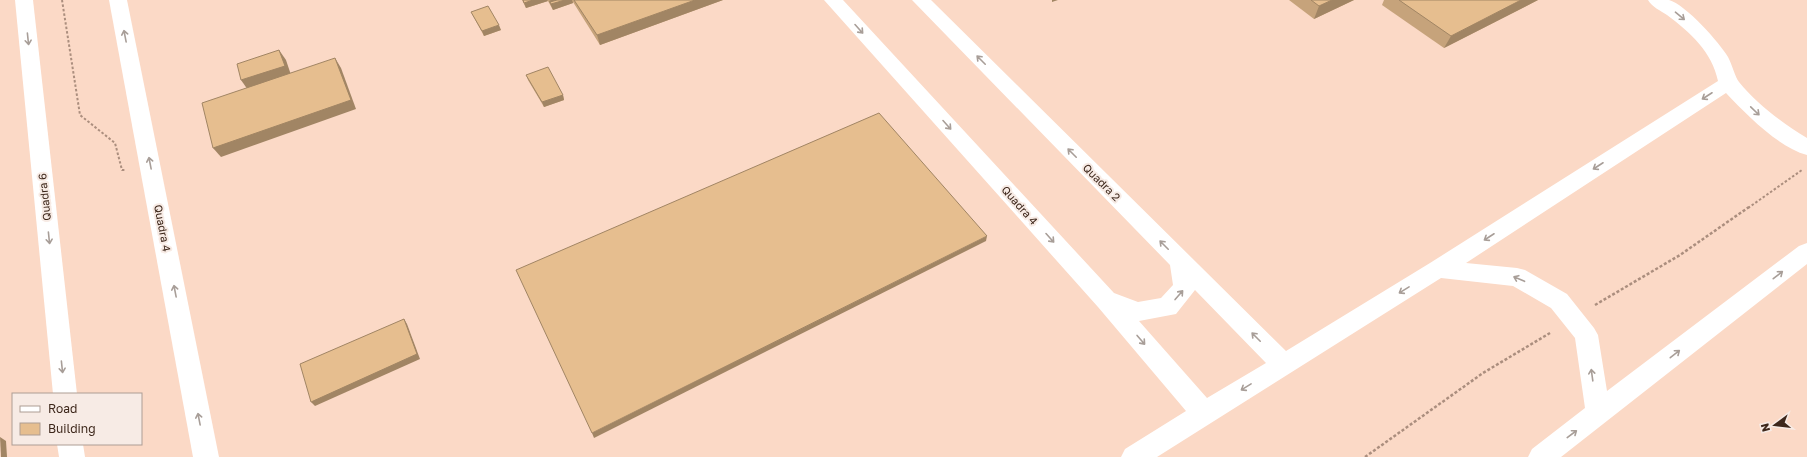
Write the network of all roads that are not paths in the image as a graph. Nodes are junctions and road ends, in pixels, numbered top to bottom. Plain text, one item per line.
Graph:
1 (24, 0) edge
2 (118, 0) edge
3 (833, 0) edge
4 (920, 0) edge
5 (1657, 0) edge
6 (1728, 83) junction
7 (1807, 148) edge
8 (1807, 252) edge
9 (1181, 262) junction
10 (1438, 269) junction
11 (1106, 300) junction
12 (1284, 364) junction
13 (65, 393) edge
14 (1204, 413) junction
15 (1598, 414) junction
16 (70, 445) edge
17 (72, 457) edge
18 (206, 457) edge
19 (1134, 457) edge
20 (1540, 457) edge

1 -> 13 street, Quadra 6
18 -> 2 street, Quadra 4
3 -> 11 street, Quadra 4
9 -> 4 street, Quadra 2
5 -> 6 street
6 -> 7 street
6 -> 10 street
15 -> 8 street
11 -> 9 street
12 -> 9 street, Quadra 2
10 -> 12 street
15 -> 10 street
11 -> 14 street, Quadra 4
12 -> 14 street
14 - 19 street
20 -> 15 street
16 - 17 street

